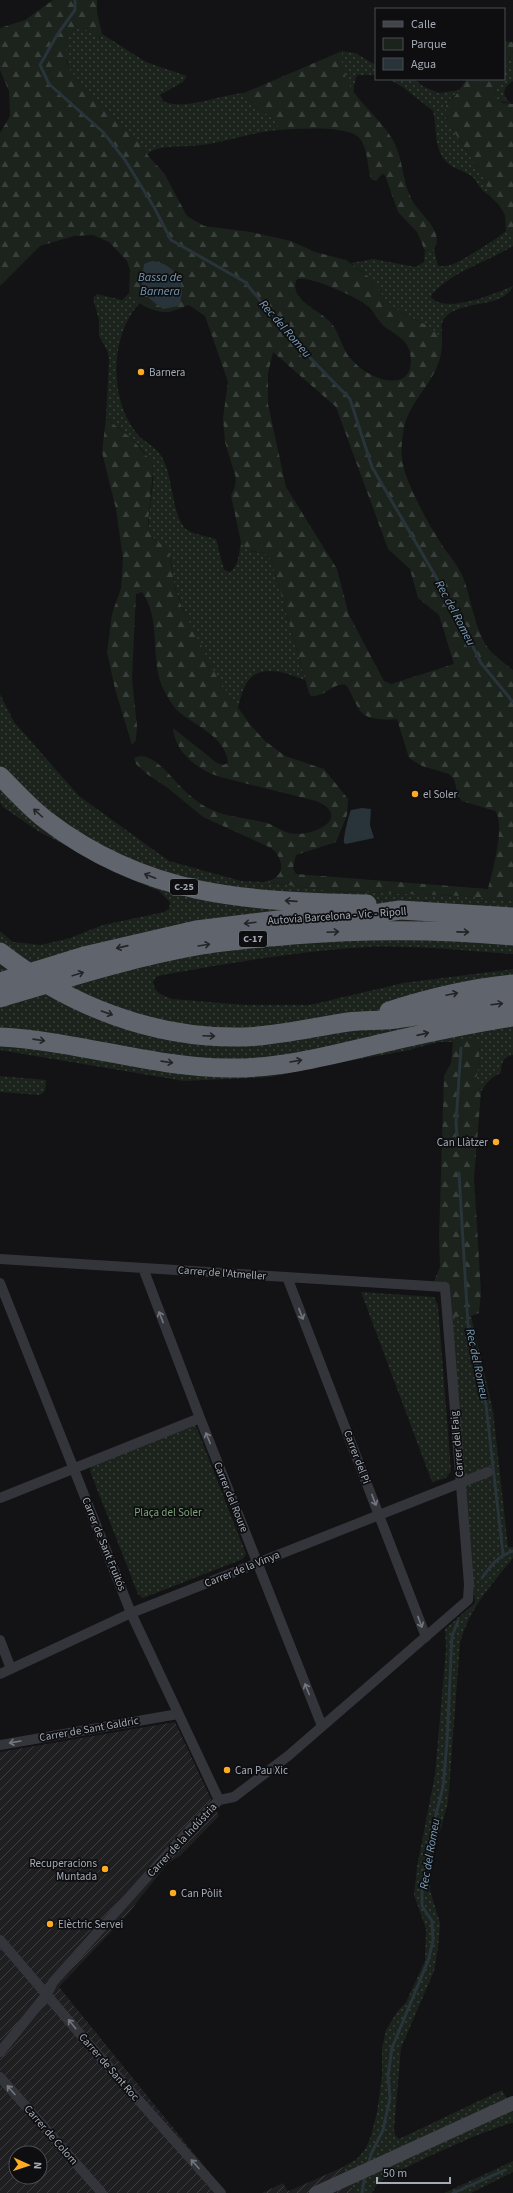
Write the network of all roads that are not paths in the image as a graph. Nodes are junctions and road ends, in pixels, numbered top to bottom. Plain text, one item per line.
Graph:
1 (0, 776) edge
2 (400, 910) junction
3 (513, 917) edge
4 (513, 936) edge
5 (0, 952) edge
6 (0, 982) edge
7 (513, 984) edge
8 (0, 998) edge
9 (513, 1002) edge
10 (513, 1017) edge
11 (361, 1020) junction
12 (0, 1037) edge
13 (0, 1259) edge
14 (143, 1268) junction
15 (287, 1277) junction
16 (0, 1283) edge
17 (445, 1287) joint
18 (200, 1418) junction
19 (73, 1469) junction
20 (488, 1472) dead end
21 (460, 1481) junction
22 (0, 1498) edge
23 (379, 1514) junction
24 (258, 1563) junction
25 (468, 1600) joint
26 (131, 1613) junction
27 (426, 1637) junction
28 (0, 1640) edge
29 (11, 1669) junction
30 (0, 1674) edge
31 (178, 1714) junction
32 (322, 1726) junction
33 (0, 1745) edge
34 (219, 1800) junction
35 (0, 1940) edge
36 (46, 1994) junction
37 (0, 2052) edge
38 (0, 2078) edge
39 (513, 2103) edge
40 (102, 2193) edge
41 (221, 2193) edge
42 (316, 2193) edge

2 -> 1 highway, C-25
2 - 3 highway, Autovia Barcelona - Vic - Ripoll / C-17
2 -> 6 highway, Autovia Barcelona - Vic - Ripoll / C-17
8 -> 4 highway, Autovia Barcelona - Vic - Ripoll / C-17
5 -> 11 highway
11 -> 7 highway
11 -> 9 highway
12 -> 10 highway
13 - 14 street, Carrer de l'Atmeller
14 - 15 street, Carrer de l'Atmeller
18 -> 14 street, Carrer del Roure
15 - 17 street, Carrer de l'Atmeller
15 -> 23 street, Carrer del Pi
16 - 19 street, Carrer de Sant Fruitós
17 - 21 street, Carrer del Faig
18 - 19 street
24 -> 18 street, Carrer del Roure
19 - 22 street
19 - 26 street, Carrer de Sant Fruitós
20 - 21 street, Carrer de la Vinya
21 - 23 street, Carrer de la Vinya
21 - 25 street, Carrer del Faig
23 - 24 street, Carrer de la Vinya
23 -> 27 street, Carrer del Pi
24 - 26 street, Carrer de la Vinya
32 -> 24 street, Carrer del Roure
25 - 27 street, Carrer de la Indústria
26 - 29 street, Carrer de la Vinya
26 - 31 street, Carrer de Sant Fruitós
27 - 32 street, Carrer de la Indústria
28 - 29 street
29 - 30 street, Carrer de la Vinya
31 -> 33 street, Carrer de Sant Galdric
31 - 34 street, Carrer de Sant Fruitós
32 - 34 street, Carrer de la Indústria
34 - 36 street, Carrer de la Indústria
35 - 36 street, Carrer de Sant Roc
36 - 37 street, Carrer de la Indústria
41 -> 36 street, Carrer de Sant Roc
40 -> 38 street, Carrer de Colom
39 - 42 street

